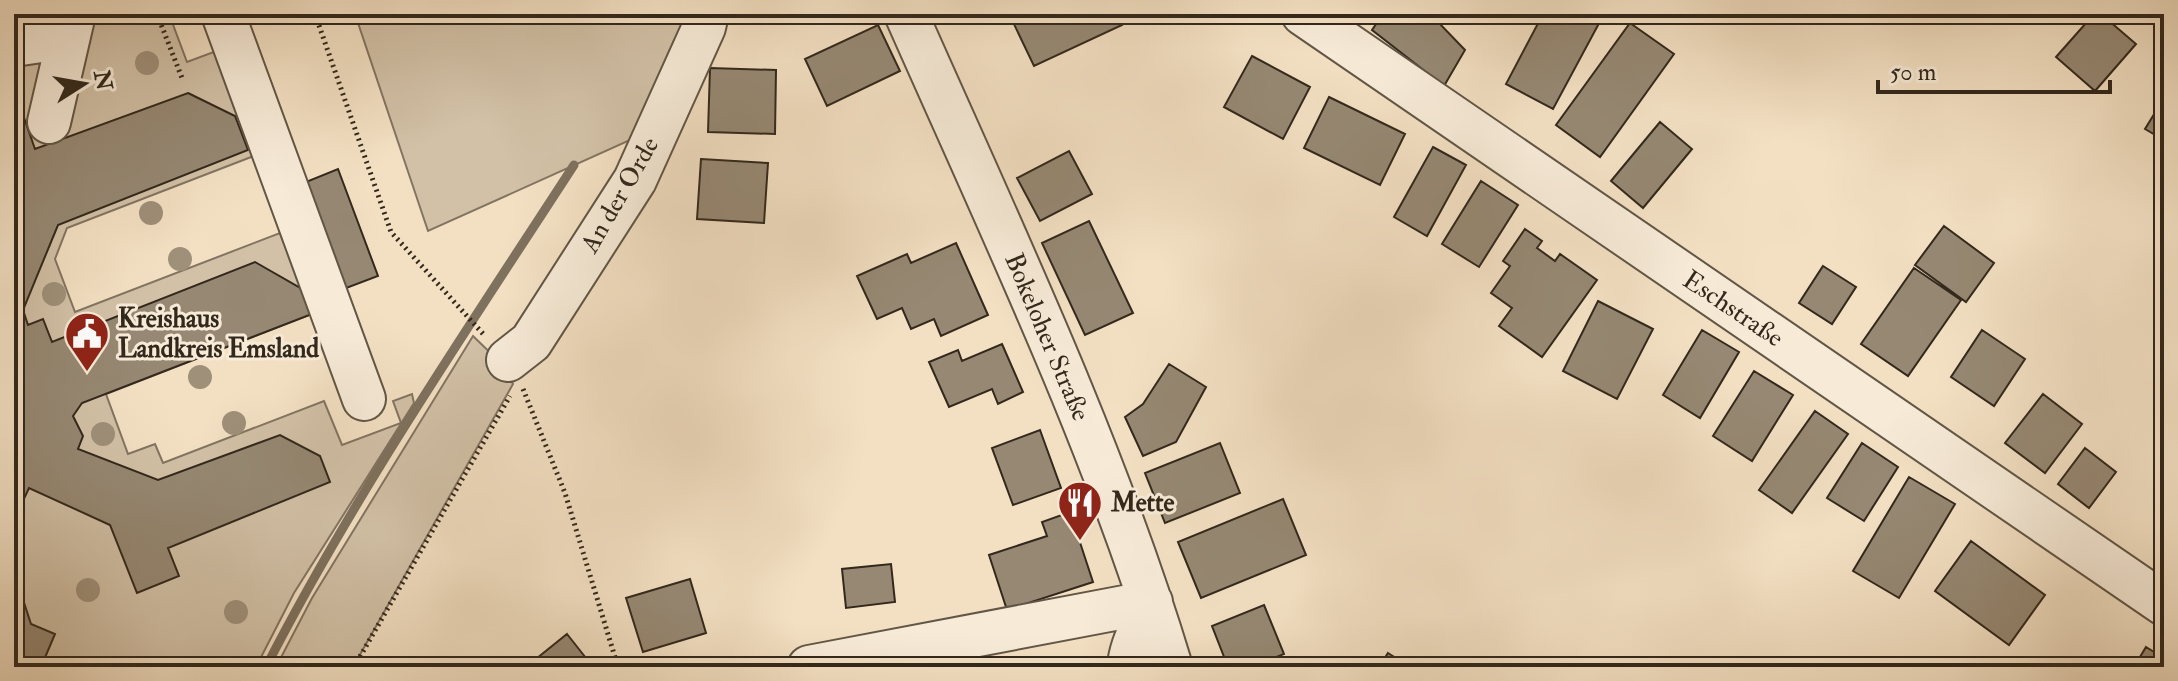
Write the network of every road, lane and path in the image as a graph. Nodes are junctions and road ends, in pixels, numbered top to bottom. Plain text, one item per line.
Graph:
1 (157, 14) edge
2 (223, 14) edge
3 (315, 14) edge
4 (707, 14) edge
5 (907, 14) edge
6 (1303, 14) edge
7 (71, 25) edge
8 (14, 45) edge
9 (182, 78) dead end
10 (49, 122) dead end
11 (495, 347) joint
12 (364, 399) dead end
13 (1151, 602) junction
14 (2164, 604) edge
15 (354, 667) edge
16 (618, 667) edge
17 (809, 667) edge
18 (1129, 667) edge
19 (1171, 667) edge

1 - 9 path
2 - 12 street
3 - 11 path
4 - 11 street, An der Orde
5 - 13 street, Bokeloher Straße
6 - 14 street, Eschstraße
7 - 8 street
7 - 10 street
13 - 17 street
13 - 18 street
13 - 19 street, Bokeloher Straße
15 - 16 path

